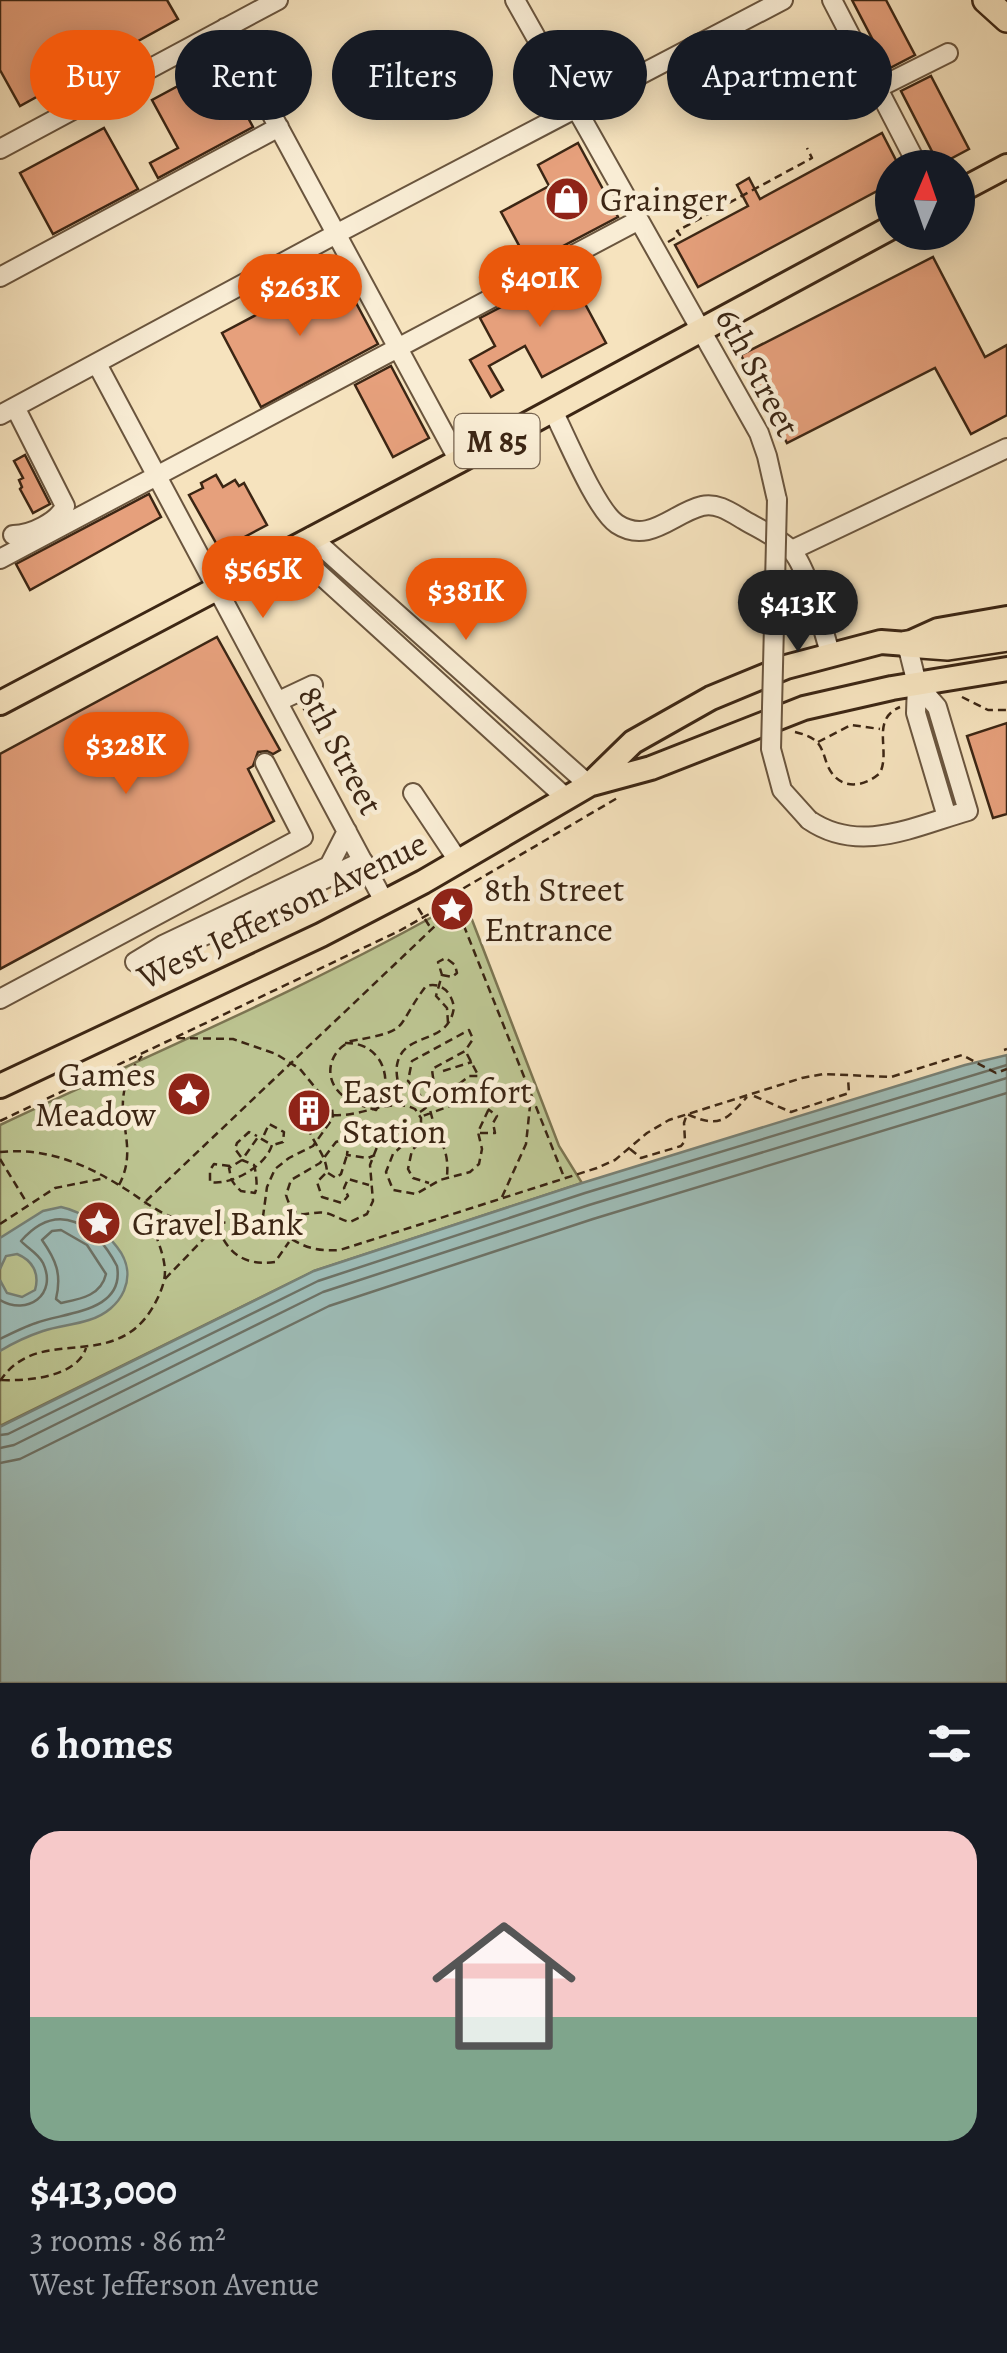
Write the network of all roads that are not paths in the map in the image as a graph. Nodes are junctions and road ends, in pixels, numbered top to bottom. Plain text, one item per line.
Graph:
1 (278, 0) edge
2 (515, 0) edge
3 (783, 0) edge
4 (832, 0) edge
5 (986, 0) edge
6 (1007, 19) edge
7 (226, 28) junction
8 (532, 30) edge
9 (848, 30) edge
10 (948, 53) dead end
11 (647, 72) edge
12 (892, 81) edge
13 (892, 115) edge
14 (555, 120) edge
15 (582, 120) edge
16 (279, 127) junction
17 (0, 149) edge
18 (910, 150) edge
19 (1007, 166) edge
20 (975, 183) edge
21 (639, 220) junction
22 (336, 234) junction
23 (875, 236) edge
24 (0, 277) edge
25 (702, 331) junction
26 (398, 348) junction
27 (96, 364) junction
28 (8, 411) edge
29 (552, 411) junction
30 (1007, 448) edge
31 (459, 461) junction
32 (156, 476) junction
33 (14, 534) dead end
34 (301, 542) junction
35 (792, 550) junction
36 (0, 559) edge
37 (216, 588) junction
38 (1007, 618) edge
39 (1007, 638) edge
40 (907, 644) junction
41 (863, 647) junction
42 (830, 656) junction
43 (1007, 669) edge
44 (917, 684) junction
45 (314, 685) dead end
46 (279, 702) junction
47 (0, 703) edge
48 (783, 723) junction
49 (265, 763) dead end
50 (589, 784) junction
51 (413, 793) dead end
52 (566, 798) junction
53 (946, 817) junction
54 (348, 831) junction
55 (363, 861) junction
56 (459, 862) junction
57 (385, 902) junction
58 (106, 942) junction
59 (135, 962) junction
60 (0, 998) edge
61 (0, 1086) edge

1 - 7 street
2 - 8 street, 6th Street
3 - 11 street
4 - 9 street
5 - 6 highway
7 - 16 street
7 - 17 street
10 - 12 street
13 - 18 street
14 - 22 street
15 - 21 street, 6th Street
16 - 22 street
16 - 24 street
19 - 20 main road
21 - 25 street, 6th Street
21 - 26 street
22 - 26 street
22 - 27 street
23 - 25 main road, M 85
25 - 29 main road, M 85
25 - 53 street, 6th Street, bridge
26 - 31 street
26 - 32 street
27 - 28 street
27 - 32 street, 8th Street
28 - 33 street
29 - 31 main road, M 85
29 - 35 street
30 - 35 street
31 - 34 main road, M 85
32 - 36 street
32 - 37 street, 8th Street
34 - 37 main road, M 85
34 - 50 street
34 - 52 street
35 - 42 street
37 - 46 street, 8th Street
37 - 47 main road, M 85
38 - 40 main road, West Jefferson Avenue
39 - 40 highway
40 - 41 main road, West Jefferson Avenue
40 - 44 street
41 - 42 main road, West Jefferson Avenue
41 - 48 main road
42 - 50 main road, West Jefferson Avenue
43 - 44 main road, West Jefferson Avenue
44 - 48 main road, West Jefferson Avenue
44 - 53 street
44 - 53 street, 6th Street
45 - 46 street
46 - 54 street, 8th Street
48 - 50 main road, West Jefferson Avenue
49 - 58 street
50 - 52 main road, West Jefferson Avenue
51 - 56 street
52 - 56 main road, West Jefferson Avenue
54 - 55 street, 8th Street
54 - 59 street
55 - 57 street, 8th Street
55 - 59 street
56 - 57 main road, West Jefferson Avenue
57 - 61 main road, West Jefferson Avenue
58 - 59 street
58 - 60 street

